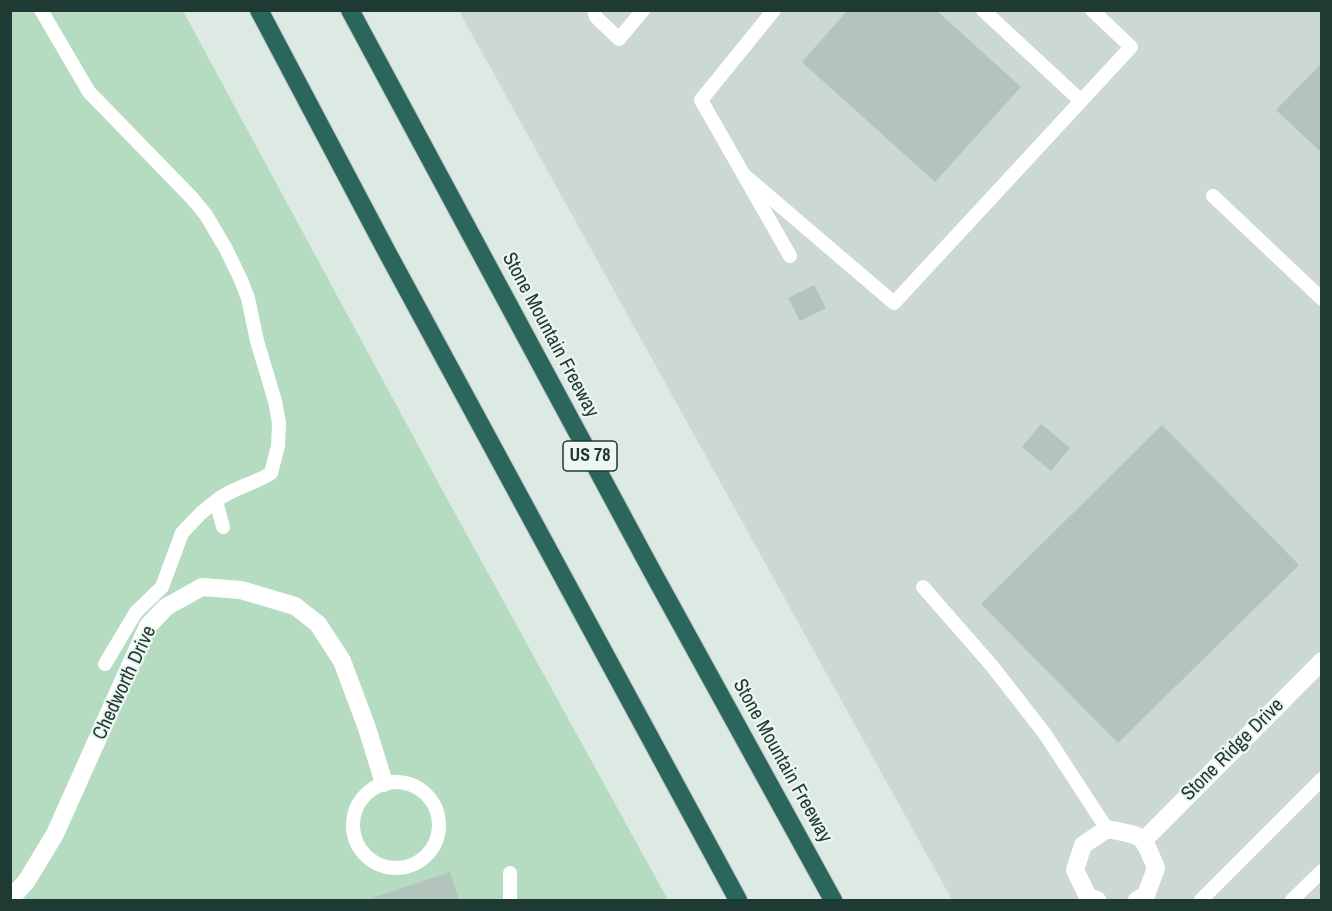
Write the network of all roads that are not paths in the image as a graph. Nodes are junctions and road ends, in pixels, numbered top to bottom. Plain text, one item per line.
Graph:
1 (41, 10) edge
2 (259, 10) edge
3 (350, 10) edge
4 (594, 10) edge
5 (643, 10) edge
6 (774, 10) edge
7 (983, 10) edge
8 (1092, 10) edge
9 (1081, 101) junction
10 (743, 174) junction
11 (1213, 196) dead end
12 (790, 256) dead end
13 (1322, 299) edge
14 (216, 501) junction
15 (224, 527) dead end
16 (923, 587) dead end
17 (1322, 661) edge
18 (105, 664) dead end
19 (1322, 779) edge
20 (384, 783) junction
21 (1107, 829) junction
22 (1144, 840) junction
23 (1322, 871) edge
24 (510, 873) dead end
25 (10, 899) edge
26 (510, 900) edge
27 (738, 900) edge
28 (833, 900) edge
29 (1096, 900) edge
30 (1137, 900) edge
31 (1201, 900) edge
32 (1292, 900) edge

1 - 14 lane
2 - 27 highway
3 - 28 highway, Stone Mountain Freeway / US 78
4 - 5 lane
6 - 10 lane
7 - 9 lane
8 - 9 lane
9 - 10 lane
10 - 12 lane
11 - 13 lane
14 - 15 lane
14 - 18 lane
16 - 21 lane
17 - 22 street, Stone Ridge Drive
19 - 31 lane
20 - 20 lane
20 - 25 street, Chedworth Drive
21 - 22 street
21 - 29 street
22 - 30 street
23 - 32 lane
24 - 26 lane

